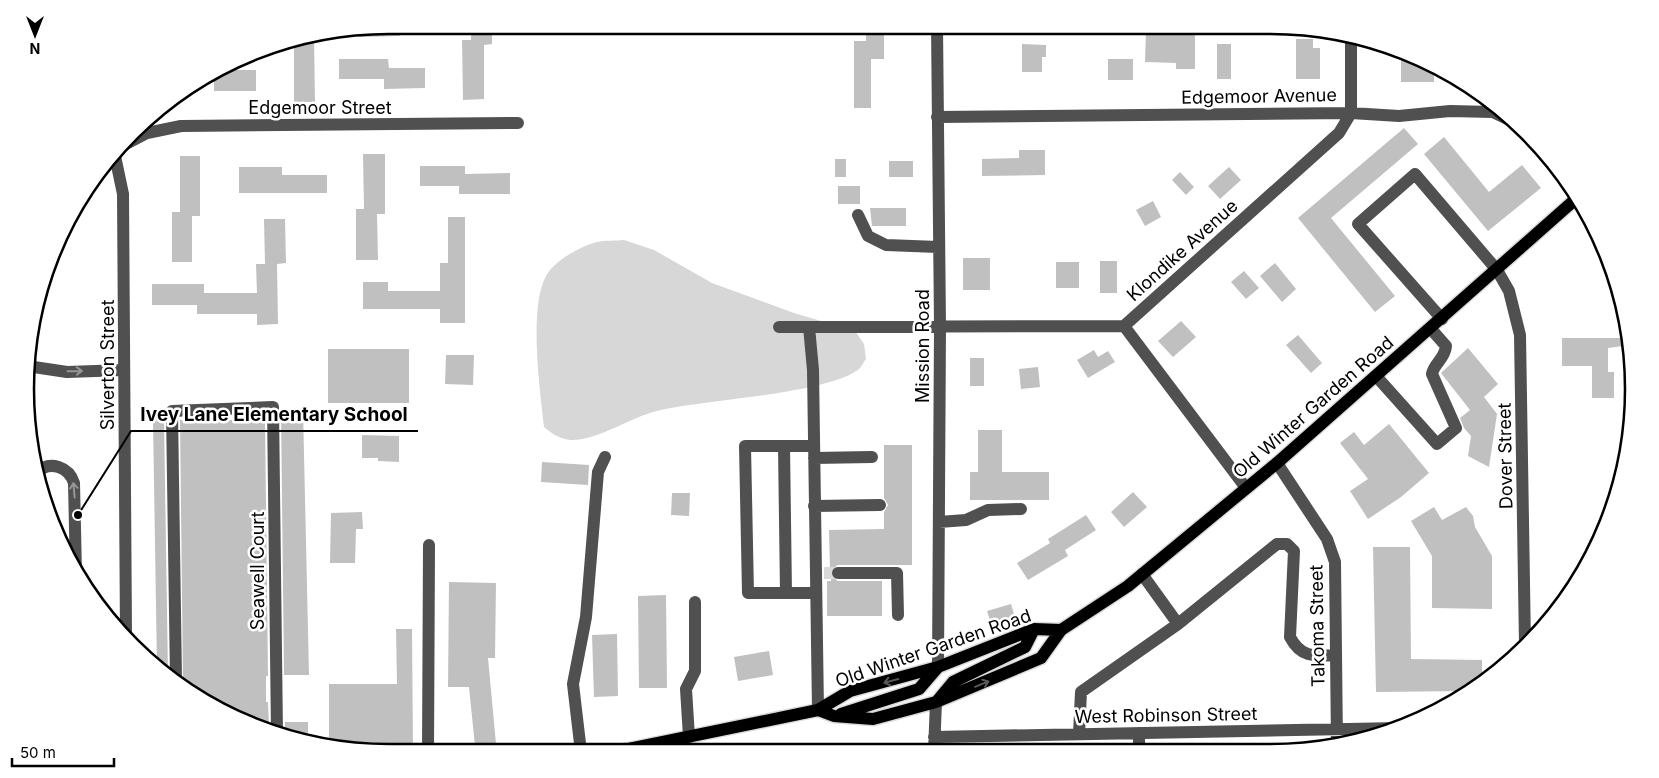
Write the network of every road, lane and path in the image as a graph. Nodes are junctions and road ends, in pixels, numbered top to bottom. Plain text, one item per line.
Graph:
1 (937, 34) edge
2 (1355, 44) edge
3 (1351, 112) junction
4 (1492, 112) edge
5 (937, 118) junction
6 (518, 123) dead end
7 (139, 137) edge
8 (116, 162) edge
9 (1572, 202) edge
10 (858, 215) dead end
11 (938, 247) junction
12 (1497, 270) junction
13 (1442, 319) junction
14 (940, 326) junction
15 (1124, 326) junction
16 (778, 327) dead end
17 (809, 327) junction
18 (1431, 329) junction
19 (35, 367) edge
20 (124, 370) junction
21 (1376, 376) junction
22 (784, 446) junction
23 (814, 452) junction
24 (605, 457) dead end
25 (872, 457) dead end
26 (1277, 463) junction
27 (43, 469) edge
28 (1246, 488) junction
29 (880, 504) dead end
30 (814, 506) junction
31 (1021, 509) dead end
32 (939, 522) junction
33 (429, 545) dead end
34 (76, 557) edge
35 (838, 572) tunnel mouth
36 (1142, 574) junction
37 (786, 593) junction
38 (815, 593) junction
39 (695, 602) dead end
40 (898, 615) dead end
41 (1178, 624) junction
42 (126, 627) edge
43 (1034, 628) junction
44 (1060, 630) junction
45 (1525, 636) edge
46 (1336, 655) junction
47 (938, 668) junction
48 (176, 673) edge
49 (936, 702) junction
50 (818, 710) junction
51 (834, 716) junction
52 (274, 725) edge
53 (1373, 728) edge
54 (1337, 729) junction
55 (1139, 732) junction
56 (1079, 734) junction
57 (688, 737) junction
58 (934, 737) junction
59 (1336, 737) edge
60 (428, 744) edge
61 (580, 744) edge
62 (659, 744) edge
63 (934, 744) edge
64 (1139, 744) edge

1 - 5 street, Mission Road
2 - 3 street
3 - 4 street, Edgemoor Avenue
3 - 5 street, Edgemoor Avenue
3 - 15 street, Klondike Avenue
5 - 11 street, Mission Road
6 - 7 street, Edgemoor Street
8 - 20 street, Silverton Street
9 - 12 main road, Old Winter Garden Road
10 - 11 street
11 - 14 street, Mission Road
12 - 13 main road, Old Winter Garden Road
12 - 13 street, Dover Street
12 - 45 street, Dover Street
13 - 18 main road, Old Winter Garden Road
14 - 15 street
14 - 17 street
14 - 32 street, Mission Road
15 - 28 street, Klondike Avenue
16 - 17 street
17 - 23 street
18 - 21 main road, Old Winter Garden Road
18 - 21 street
19 -> 20 street
20 - 42 street, Silverton Street
21 - 26 main road, Old Winter Garden Road
22 - 23 street
22 - 37 street
22 - 37 street
23 - 25 street
23 - 30 street
24 - 61 street
26 - 28 main road, Old Winter Garden Road
26 - 46 street, Takoma Street
34 -> 27 street
28 - 36 main road, Old Winter Garden Road
29 - 30 street
30 - 38 street
31 - 32 street
32 - 47 street, Mission Road
33 - 60 street
35 - 40 street
36 - 41 street
36 - 44 main road, Old Winter Garden Road
37 - 38 street
38 - 50 street
39 - 57 street
41 - 46 street
41 - 56 street
43 - 44 main road, Old Winter Garden Road
43 - 47 main road, Old Winter Garden Road
43 - 49 main road
49 -> 44 main road, Old Winter Garden Road
46 - 54 street, Takoma Street
47 -> 50 main road, Old Winter Garden Road
47 - 51 main road
48 - 52 street, Seawell Court
49 - 51 main road, Old Winter Garden Road
49 - 58 street
50 - 51 main road, Old Winter Garden Road
50 - 57 main road, Old Winter Garden Road
53 - 54 street, West Robinson Street
54 - 55 street, West Robinson Street
54 - 59 street, Takoma Street
55 - 56 street, West Robinson Street
55 - 64 street
56 - 58 street, West Robinson Street
57 - 62 main road, Old Winter Garden Road
58 - 63 street

